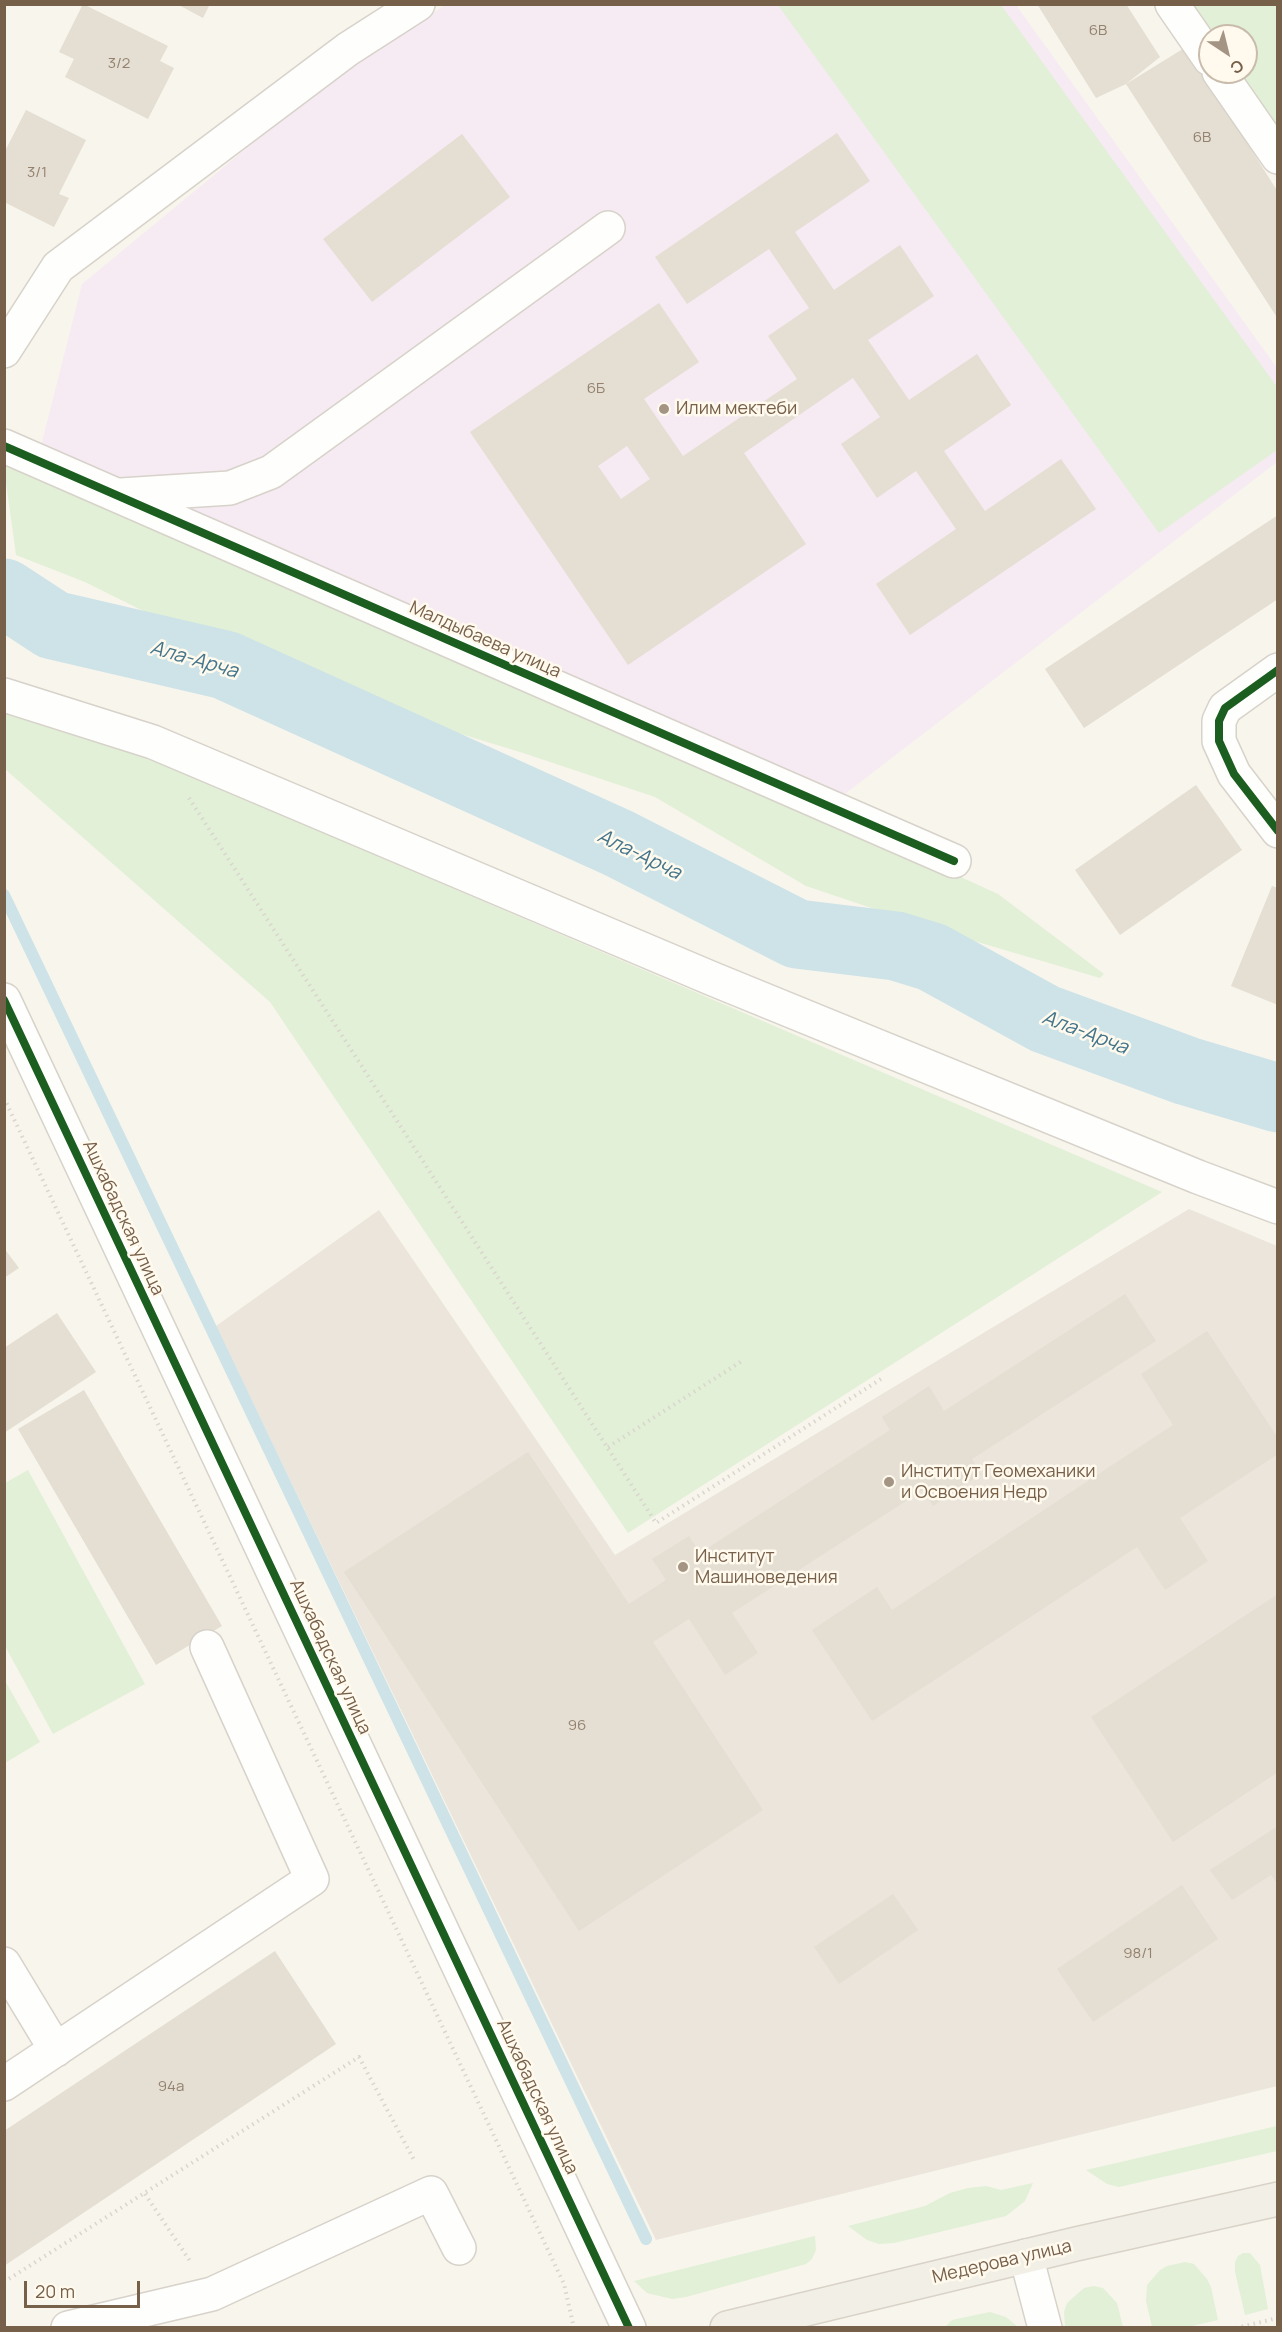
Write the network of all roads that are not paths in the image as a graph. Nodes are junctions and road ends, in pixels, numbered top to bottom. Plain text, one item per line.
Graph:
1 (418, 4) edge
2 (1172, 4) edge
3 (1198, 42) edge
4 (1227, 84) edge
5 (1278, 157) edge
6 (608, 228) dead end
7 (4, 351) edge
8 (4, 446) edge
9 (117, 495) junction
10 (1278, 670) edge
11 (4, 695) edge
12 (1278, 831) edge
13 (954, 861) dead end
14 (4, 1000) edge
15 (1278, 1207) edge
16 (207, 1647) dead end
17 (4, 1964) edge
18 (56, 2050) junction
19 (4, 2084) edge
20 (1278, 2199) edge
21 (459, 2248) dead end
22 (1026, 2256) junction
23 (68, 2328) edge
24 (629, 2328) edge
25 (727, 2328) edge
26 (1045, 2328) edge

1 - 7 street
2 - 3 street
4 - 5 street
6 - 9 street
8 - 9 street, Малдыбаева улица
9 - 13 street, Малдыбаева улица
10 - 12 street
11 - 15 street
14 - 24 street, Ашхабадская улица
16 - 18 street
17 - 18 street
18 - 19 street
20 - 22 main road, Медерова улица
21 - 23 street
22 - 25 main road, Медерова улица
22 - 26 street

